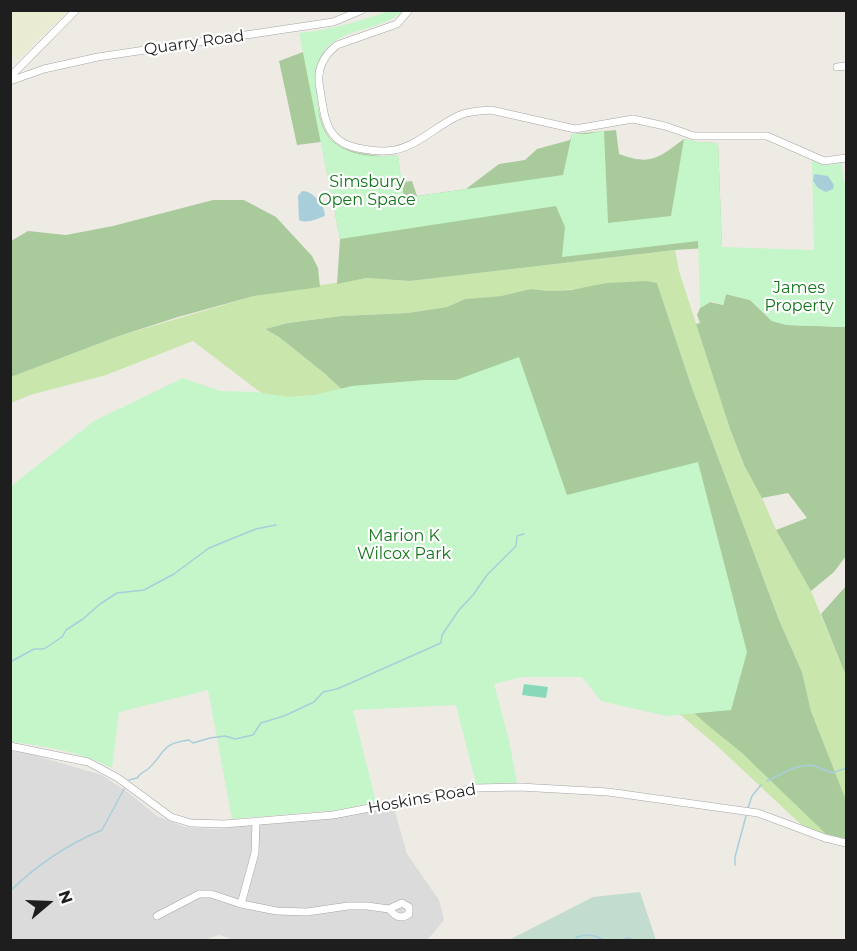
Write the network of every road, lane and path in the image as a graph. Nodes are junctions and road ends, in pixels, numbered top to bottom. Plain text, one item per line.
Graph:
1 (76, 10) edge
2 (362, 10) edge
3 (409, 10) edge
4 (846, 66) edge
5 (20, 67) junction
6 (837, 67) dead end
7 (25, 76) junction
8 (10, 77) edge
9 (10, 81) edge
10 (846, 158) edge
11 (10, 746) edge
12 (256, 821) junction
13 (846, 843) edge
14 (241, 904) junction
15 (389, 909) dead end
16 (157, 916) dead end

1 - 5 street
2 - 7 street, Quarry Road
3 - 10 street
4 - 6 street
5 - 7 street
5 - 8 street
7 - 9 street, Quarry Road
11 - 12 street, Hoskins Road
12 - 13 street, Hoskins Road
12 - 14 street
14 - 15 street
14 - 16 street

